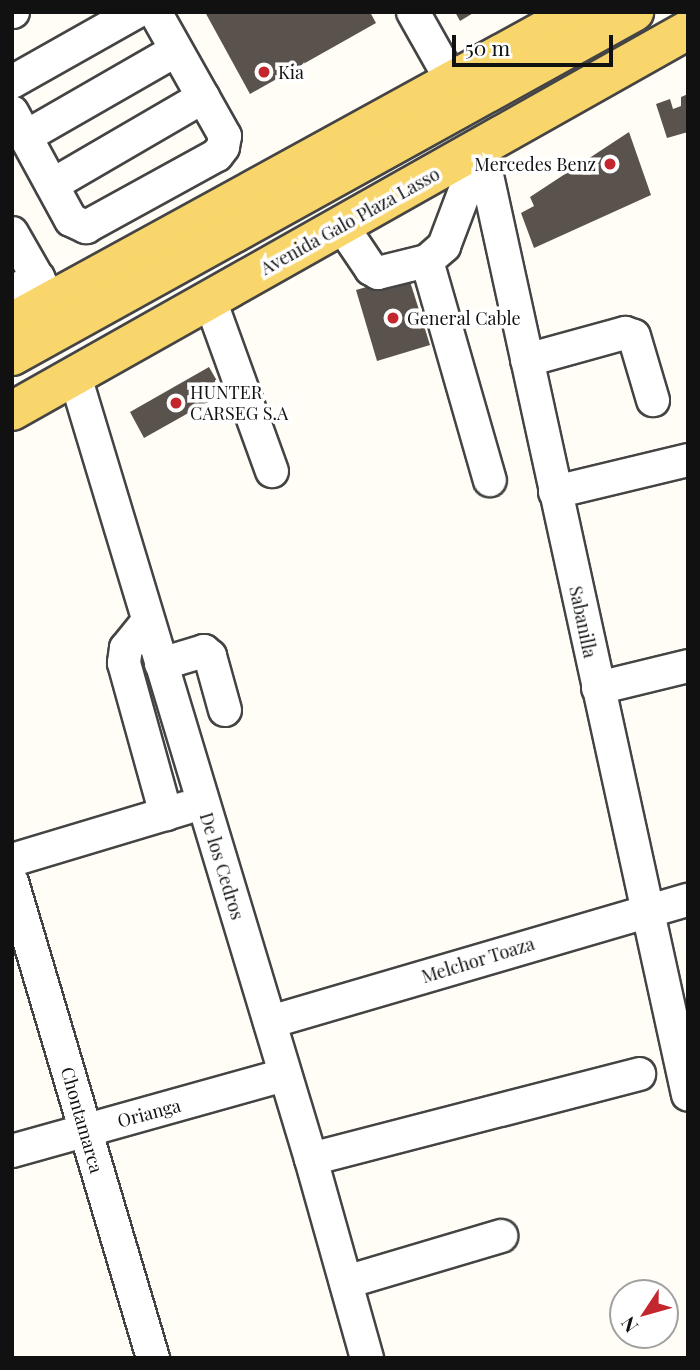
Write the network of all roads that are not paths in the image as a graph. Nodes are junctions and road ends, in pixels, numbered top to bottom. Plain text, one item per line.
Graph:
1 (136, 12) edge
2 (155, 12) edge
3 (412, 12) edge
4 (577, 12) edge
5 (634, 12) edge
6 (680, 12) edge
7 (688, 30) edge
8 (176, 50) junction
9 (12, 82) edge
10 (453, 83) junction
11 (203, 97) junction
12 (19, 124) edge
13 (481, 148) junction
14 (52, 185) junction
15 (342, 226) junction
16 (12, 233) edge
17 (427, 261) junction
18 (34, 290) edge
19 (210, 300) junction
20 (12, 322) edge
21 (12, 356) edge
22 (527, 360) junction
23 (75, 376) junction
24 (12, 380) edge
25 (653, 401) dead end
26 (12, 411) edge
27 (688, 460) edge
28 (272, 471) dead end
29 (490, 480) dead end
30 (555, 492) junction
31 (148, 621) junction
32 (161, 664) junction
33 (688, 666) edge
34 (597, 688) junction
35 (225, 710) dead end
36 (202, 803) junction
37 (166, 814) junction
38 (12, 860) edge
39 (12, 882) edge
40 (688, 900) edge
41 (646, 911) junction
42 (270, 1022) junction
43 (639, 1074) dead end
44 (285, 1076) junction
45 (688, 1095) edge
46 (85, 1130) junction
47 (12, 1151) edge
48 (311, 1159) junction
49 (501, 1236) dead end
50 (346, 1282) junction
51 (153, 1358) edge
52 (367, 1358) edge

1 - 9 street
2 - 8 street
3 - 10 street
4 - 10 main road
5 - 21 main road
6 - 24 main road, Avenida Galo Plaza Lasso
7 - 13 main road, Avenida Galo Plaza Lasso
8 - 11 street
8 - 12 street
10 - 18 main road
11 - 14 street
11 - 14 street
12 - 14 street
13 - 15 main road, Avenida Galo Plaza Lasso
13 - 17 street
13 - 22 street, Sabanilla
15 - 17 street
15 - 19 main road, Avenida Galo Plaza Lasso
16 - 18 street
17 - 29 street
18 - 20 main road
19 - 23 main road, Avenida Galo Plaza Lasso
19 - 28 street
22 - 25 street
22 - 30 street, Sabanilla
23 - 26 main road, Avenida Galo Plaza Lasso
23 - 31 street, De los Cedros
27 - 30 street
30 - 34 street, Sabanilla
31 - 32 street, De los Cedros
31 - 37 street
32 - 35 street
32 - 36 street, De los Cedros
33 - 34 street
34 - 41 street, Sabanilla
36 - 37 street
36 - 42 street, De los Cedros
37 - 38 street
39 - 46 street, Chontamarca
40 - 41 street, Melchor Toaza
41 - 42 street, Melchor Toaza
41 - 45 street, Sabanilla
42 - 44 street, De los Cedros
43 - 48 street
44 - 46 street, Orianga
44 - 48 street, De los Cedros
46 - 47 street, Orianga
46 - 51 street, Chontamarca
48 - 50 street, De los Cedros
49 - 50 street
50 - 52 street, De los Cedros

